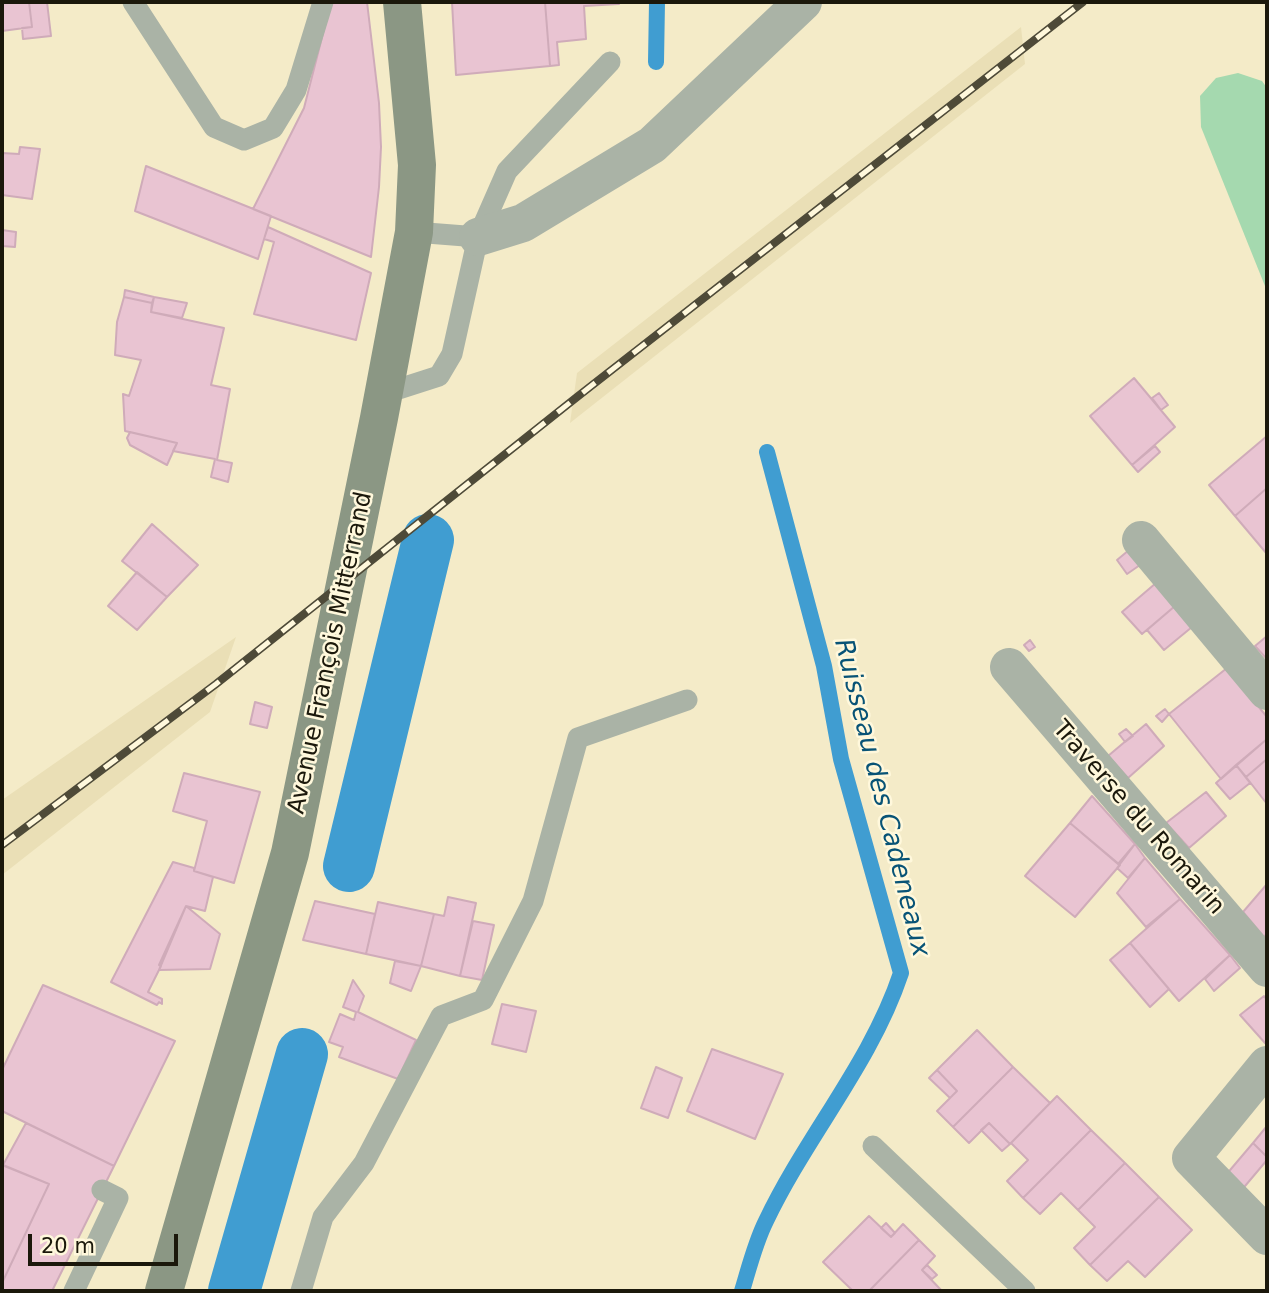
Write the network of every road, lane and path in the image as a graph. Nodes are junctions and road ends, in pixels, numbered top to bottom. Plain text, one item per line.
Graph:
1 (133, 2) edge
2 (323, 2) edge
3 (402, 2) edge
4 (803, 2) edge
5 (610, 62) dead end
6 (414, 232) junction
7 (478, 236) junction
8 (383, 394) junction
9 (1141, 540) dead end
10 (1009, 667) dead end
11 (1267, 691) edge
12 (687, 700) dead end
13 (1267, 968) edge
14 (1267, 1065) edge
15 (873, 1146) dead end
16 (102, 1190) dead end
17 (1267, 1236) edge
18 (74, 1291) edge
19 (164, 1291) edge
20 (301, 1291) edge
21 (1025, 1291) edge

1 - 2 lane
3 - 6 main road, Avenue François Mitterrand
4 - 7 street
5 - 7 lane
6 - 7 lane
6 - 8 main road, Avenue François Mitterrand
7 - 8 lane
8 - 19 main road, Avenue François Mitterrand
9 - 11 street
10 - 13 street, Traverse du Romarin
12 - 20 lane
14 - 17 street
15 - 21 lane
16 - 18 lane

